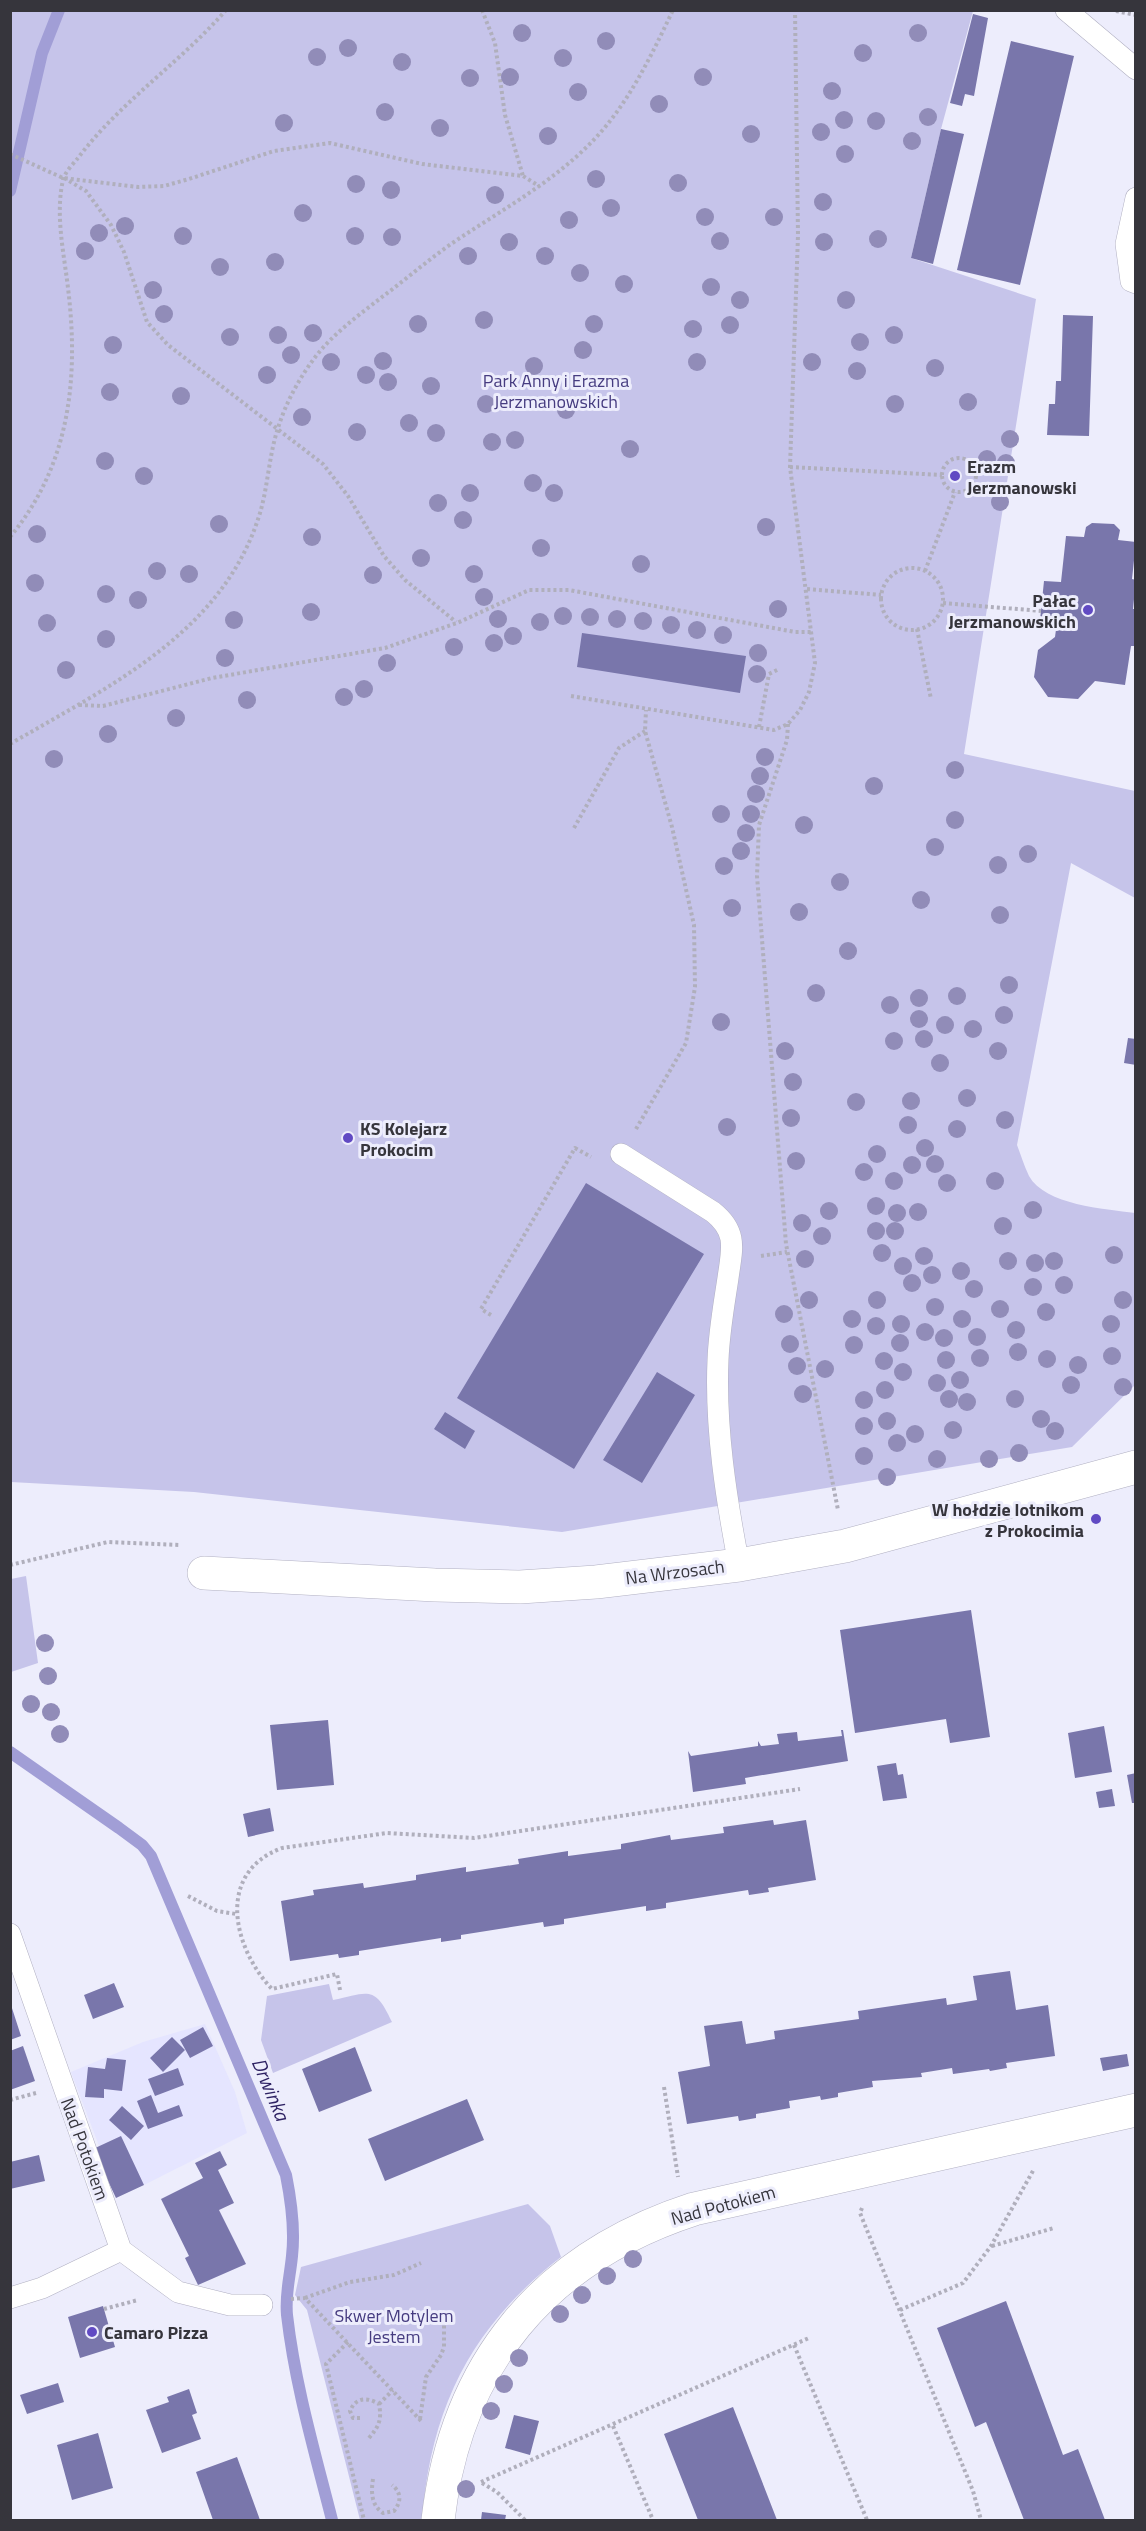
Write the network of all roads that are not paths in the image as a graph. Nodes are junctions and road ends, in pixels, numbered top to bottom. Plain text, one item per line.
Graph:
1 (1066, 10) edge
2 (1136, 69) edge
3 (1136, 198) edge
4 (1136, 283) edge
5 (621, 1154) road end
6 (1136, 1467) edge
7 (739, 1564) junction
8 (204, 1572) road end
9 (10, 1934) edge
10 (1136, 2110) edge
11 (121, 2250) junction
12 (10, 2298) edge
13 (262, 2306) dead end
14 (438, 2520) edge

1 - 2 lane
3 - 4 lane
5 - 7 lane
6 - 7 street, Na Wrzosach
7 - 8 street, Na Wrzosach
9 - 11 lane, Nad Potokiem
10 - 14 street, Nad Potokiem
11 - 12 lane
11 - 13 lane

